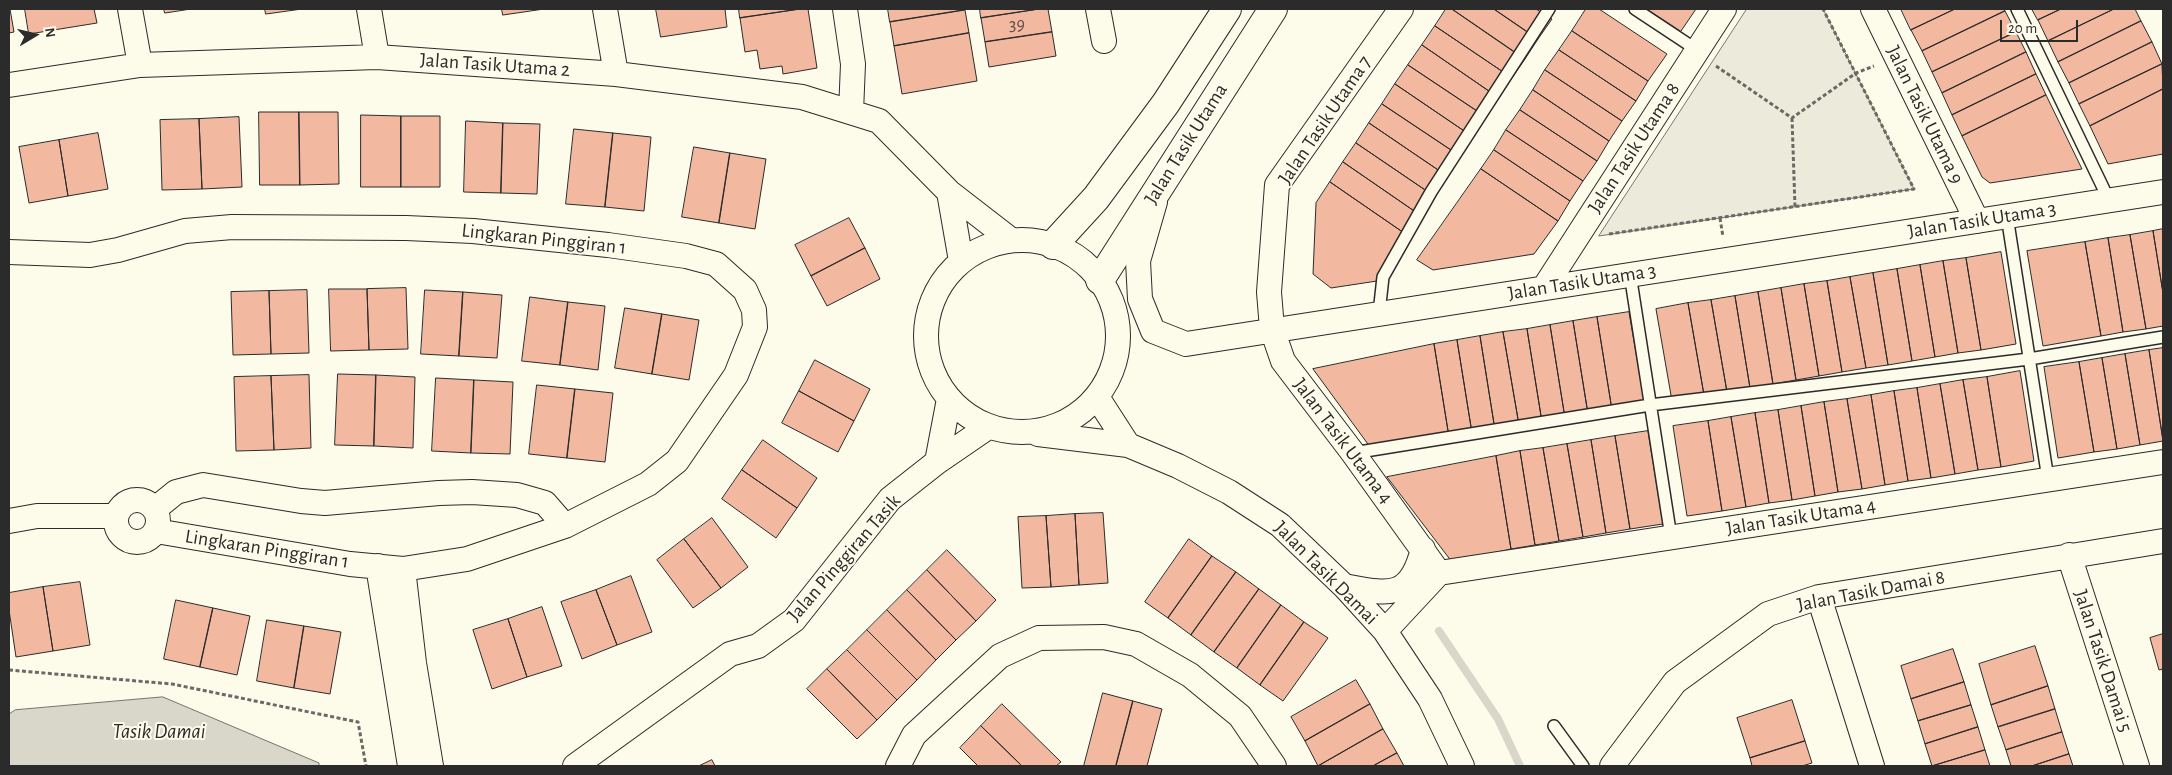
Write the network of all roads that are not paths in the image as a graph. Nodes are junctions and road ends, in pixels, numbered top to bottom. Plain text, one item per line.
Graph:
1 (130, 9) edge
2 (368, 9) edge
3 (605, 9) edge
4 (845, 9) edge
5 (1098, 9) edge
6 (1227, 9) edge
7 (1273, 9) edge
8 (1401, 9) edge
9 (1549, 9) edge
10 (1635, 9) edge
11 (1724, 9) edge
12 (1873, 9) edge
13 (2017, 9) edge
14 (1104, 41) dead end
15 (377, 57) junction
16 (1704, 57) junction
17 (140, 65) junction
18 (616, 74) junction
19 (9, 85) edge
20 (1166, 103) junction
21 (851, 112) junction
22 (1197, 126) junction
23 (1161, 184) junction
24 (949, 192) junction
25 (2163, 192) edge
26 (2109, 200) junction
27 (2007, 216) junction
28 (1977, 221) junction
29 (1011, 240) junction
30 (1053, 245) junction
31 (9, 252) edge
32 (961, 261) junction
33 (1630, 274) junction
34 (1100, 280) junction
35 (1544, 288) junction
36 (1379, 313) junction
37 (1272, 329) junction
38 (2163, 337) edge
39 (2029, 359) junction
40 (1097, 396) junction
41 (949, 399) junction
42 (1650, 406) junction
43 (988, 427) junction
44 (1030, 433) junction
45 (1128, 445) junction
46 (1353, 452) junction
47 (936, 462) junction
48 (2163, 462) edge
49 (2048, 479) junction
50 (116, 516) junction
51 (155, 520) junction
52 (9, 521) edge
53 (565, 526) junction
54 (1671, 537) junction
55 (2163, 541) edge
56 (1423, 548) junction
57 (2069, 555) junction
58 (378, 566) junction
59 (403, 569) junction
60 (1438, 572) junction
61 (1344, 586) junction
62 (1819, 598) junction
63 (1385, 632) junction
64 (1554, 726) dead end
65 (410, 766) edge
66 (432, 766) edge
67 (575, 766) edge
68 (898, 766) edge
69 (1274, 766) edge
70 (1462, 766) edge
71 (1583, 766) edge
72 (1612, 766) edge
73 (1872, 766) edge
74 (2137, 766) edge

1 - 17 street
2 - 15 street
3 - 18 street
4 - 21 street
5 - 14 street
6 - 20 street, Jalan Tasik Utama
7 - 22 street, Jalan Tasik Utama
8 - 37 street, Jalan Tasik Utama 7
9 - 36 lane
10 - 16 lane
11 - 16 street, Jalan Tasik Utama 8
12 - 28 street, Jalan Tasik Utama 9
13 - 26 lane
15 - 17 street, Jalan Tasik Utama 2
15 - 18 street, Jalan Tasik Utama 2
16 - 35 street, Jalan Tasik Utama 8
17 - 19 street, Jalan Tasik Utama 2
18 - 21 street, Jalan Tasik Utama 2
20 - 22 street
20 - 30 street, Jalan Tasik Utama
21 - 24 street, Jalan Tasik Utama 2
22 - 23 street, Jalan Tasik Utama
23 - 34 street, Jalan Tasik Utama
23 - 37 street, Jalan Tasik Utama 3
24 - 29 street, Jalan Tasik Utama 2
24 - 32 street
25 - 26 street, Jalan Tasik Utama 3
26 - 27 street, Jalan Tasik Utama 3
27 - 28 street, Jalan Tasik Utama 3
27 - 39 lane
28 - 33 street, Jalan Tasik Utama 3
29 - 30 street
29 - 32 street
30 - 34 street
31 - 53 street, Lingkaran Pinggiran 1
32 - 41 street
33 - 35 street, Jalan Tasik Utama 3
33 - 42 lane
34 - 40 street
35 - 36 street, Jalan Tasik Utama 3
36 - 37 street, Jalan Tasik Utama 3
37 - 46 street, Jalan Tasik Utama 4
38 - 39 lane
39 - 42 lane
39 - 49 lane
40 - 44 street
40 - 45 street
41 - 43 street
41 - 47 street
42 - 46 lane
42 - 54 lane
43 - 44 street
43 - 47 street, Jalan Pinggiran Tasik
44 - 45 street, Jalan Tasik Damai
45 - 61 street, Jalan Tasik Damai
46 - 56 street, Jalan Tasik Utama 4
47 - 67 street, Jalan Pinggiran Tasik
48 - 49 street, Jalan Tasik Utama 4
49 - 54 street, Jalan Tasik Utama 4
50 - 51 street
50 - 51 street
50 - 52 street
51 - 53 street
51 - 58 street, Lingkaran Pinggiran 1
53 - 59 street, Lingkaran Pinggiran 1
54 - 60 street, Jalan Tasik Utama 4
55 - 57 street, Jalan Tasik Damai 8
56 - 60 street, Jalan Tasik Utama 4
56 - 61 street
57 - 62 street, Jalan Tasik Damai 8
57 - 74 street, Jalan Tasik Damai 5
58 - 59 street, Lingkaran Pinggiran 1
58 - 65 street, Lingkaran Pinggiran 1
59 - 66 street
60 - 63 street
61 - 63 street, Jalan Tasik Damai
62 - 72 street, Jalan Tasik Damai 8
62 - 73 street
63 - 70 street, Jalan Tasik Damai
64 - 71 lane
68 - 69 street

